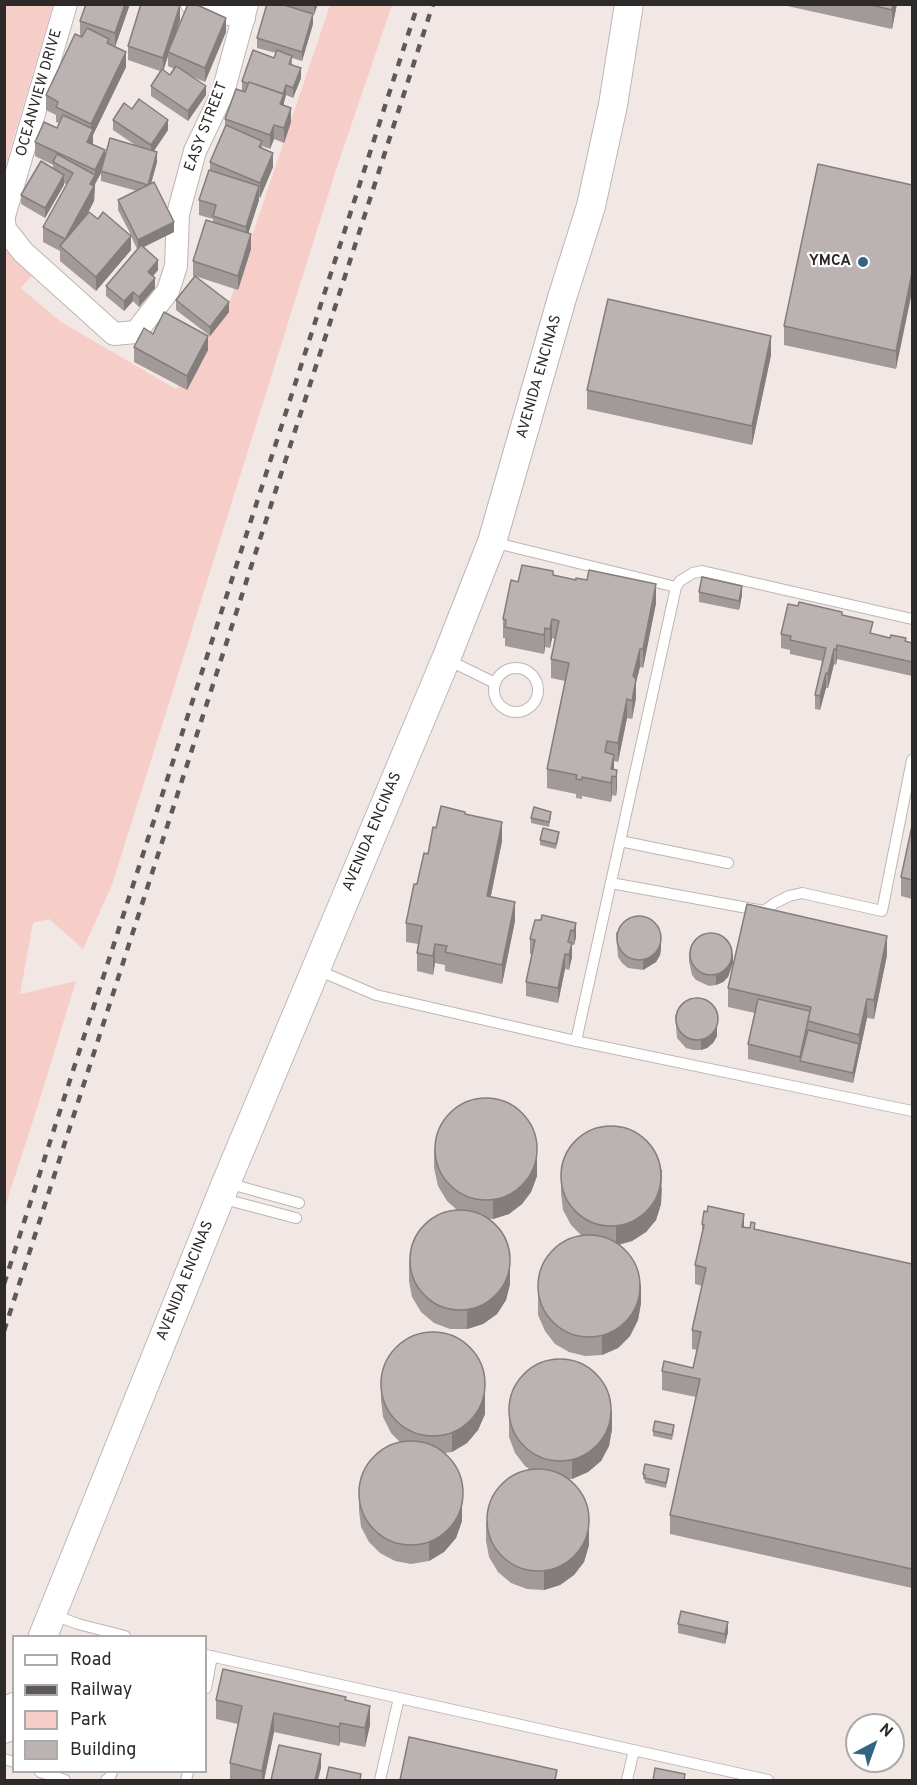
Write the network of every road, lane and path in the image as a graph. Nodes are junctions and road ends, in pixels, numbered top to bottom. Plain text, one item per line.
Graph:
1 (66, 4) edge
2 (192, 4) edge
3 (629, 4) edge
4 (245, 11) edge
5 (4, 216) edge
6 (4, 221) edge
7 (492, 542) junction
8 (676, 587) junction
9 (912, 619) edge
10 (446, 659) junction
11 (495, 682) junction
12 (912, 760) edge
13 (620, 841) junction
14 (728, 863) dead end
15 (611, 883) junction
16 (315, 969) junction
17 (576, 1041) junction
18 (912, 1111) edge
19 (223, 1191) junction
20 (299, 1203) dead end
21 (296, 1218) dead end
22 (47, 1625) edge
23 (121, 1635) edge
24 (209, 1655) edge
25 (207, 1677) edge
26 (399, 1698) junction
27 (12, 1711) edge
28 (4, 1729) edge
29 (634, 1750) junction
30 (44, 1773) edge
31 (61, 1777) edge
32 (380, 1780) edge
33 (627, 1780) edge
34 (768, 1780) edge

1 - 5 street, OCEANVIEW DRIVE
2 - 4 street
3 - 7 street, AVENIDA ENCINAS
4 - 6 street, EASY STREET
7 - 8 lane
7 - 10 street, AVENIDA ENCINAS
8 - 9 lane
8 - 13 lane
10 - 11 lane
10 - 16 street, AVENIDA ENCINAS
11 - 11 lane
12 - 15 lane
13 - 14 lane
13 - 15 lane
15 - 17 lane
16 - 17 lane
16 - 19 street, AVENIDA ENCINAS
17 - 18 lane
19 - 20 lane
19 - 21 lane
19 - 22 street, AVENIDA ENCINAS
22 - 23 lane
24 - 25 lane
24 - 26 lane
26 - 29 lane
26 - 32 lane
27 - 28 street
29 - 33 lane
29 - 34 lane
30 - 31 lane

